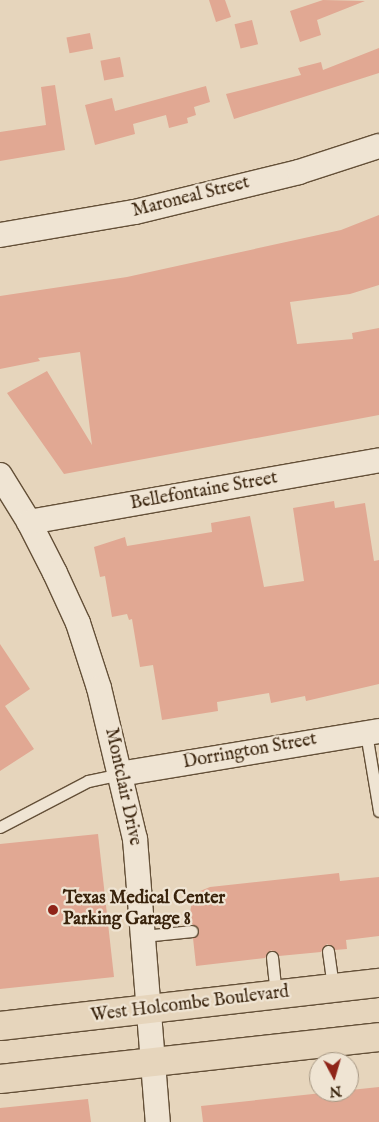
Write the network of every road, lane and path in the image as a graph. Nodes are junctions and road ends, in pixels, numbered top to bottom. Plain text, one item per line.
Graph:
1 (379, 146) edge
2 (0, 235) edge
3 (379, 460) edge
4 (0, 475) edge
5 (29, 522) junction
6 (372, 732) edge
7 (120, 774) junction
8 (379, 810) edge
9 (0, 827) edge
10 (192, 931) dead end
11 (144, 936) junction
12 (328, 951) dead end
13 (272, 957) dead end
14 (379, 983) edge
15 (333, 988) junction
16 (276, 995) junction
17 (151, 1009) junction
18 (0, 1026) edge
19 (379, 1037) edge
20 (155, 1062) junction
21 (0, 1079) edge
22 (158, 1122) edge

1 - 2 street, Maroneal Street
3 - 5 street, Bellefontaine Street
4 - 5 street, Montclair Drive
5 - 7 street, Montclair Drive
6 - 7 street, Dorrington Street
6 - 8 lane
7 - 9 lane
7 - 11 street, Montclair Drive
10 - 11 lane
11 - 17 street, Montclair Drive
12 - 15 lane
13 - 16 lane
14 - 15 main road, West Holcombe Boulevard
15 - 16 main road, West Holcombe Boulevard
16 - 17 main road, West Holcombe Boulevard
17 - 18 main road, West Holcombe Boulevard
17 - 20 street, Montclair Drive
19 - 20 main road
20 - 21 main road
20 - 22 street, Montclair Drive

